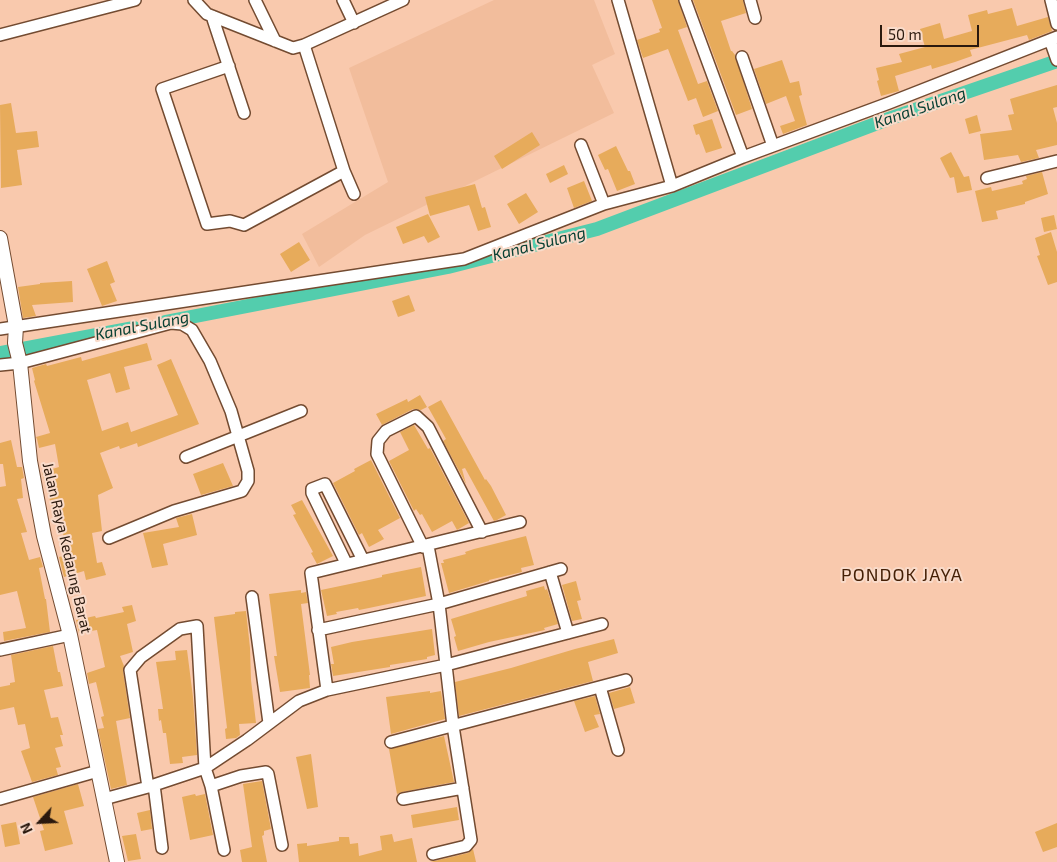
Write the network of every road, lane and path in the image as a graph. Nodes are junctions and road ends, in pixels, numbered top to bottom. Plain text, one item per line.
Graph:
1 (135, 0) edge
2 (194, 0) edge
3 (255, 0) edge
4 (342, 0) edge
5 (403, 0) edge
6 (618, 0) edge
7 (685, 0) edge
8 (750, 0) edge
9 (1051, 0) edge
10 (212, 16) junction
11 (755, 18) dead end
12 (354, 23) junction
13 (1057, 24) edge
14 (0, 35) edge
15 (275, 41) junction
16 (1053, 41) edge
17 (304, 45) junction
18 (742, 57) dead end
19 (1057, 60) edge
20 (229, 66) junction
21 (244, 113) dead end
22 (580, 145) dead end
23 (773, 146) junction
24 (743, 157) junction
25 (1057, 161) edge
26 (344, 171) junction
27 (987, 178) dead end
28 (672, 186) junction
29 (354, 194) dead end
30 (604, 204) junction
31 (0, 238) edge
32 (16, 326) junction
33 (0, 329) edge
34 (18, 354) junction
35 (0, 365) edge
36 (301, 411) dead end
37 (238, 437) junction
38 (186, 457) dead end
39 (520, 522) dead end
40 (482, 532) junction
41 (109, 538) dead end
42 (426, 546) junction
43 (363, 560) junction
44 (346, 564) junction
45 (562, 569) dead end
46 (550, 572) junction
47 (252, 597) dead end
48 (439, 604) junction
49 (602, 624) dead end
50 (318, 630) junction
51 (568, 633) junction
52 (70, 635) junction
53 (0, 650) edge
54 (446, 665) junction
55 (626, 680) dead end
56 (600, 687) junction
57 (327, 690) junction
58 (269, 723) junction
59 (453, 726) junction
60 (391, 742) dead end
61 (618, 750) dead end
62 (205, 768) junction
63 (98, 771) junction
64 (151, 786) junction
65 (210, 786) junction
66 (463, 788) junction
67 (0, 799) edge
68 (104, 799) junction
69 (403, 799) dead end
70 (282, 845) dead end
71 (162, 848) dead end
72 (224, 850) dead end
73 (433, 854) dead end
74 (117, 862) edge

1 - 14 street
2 - 10 street
3 - 15 street
4 - 12 street
5 - 12 street
6 - 28 street
7 - 24 street
8 - 11 street
9 - 13 street
10 - 15 street
10 - 20 street
12 - 17 street
15 - 17 street
16 - 19 street
16 - 23 street
17 - 26 street
18 - 23 street
20 - 21 street
20 - 26 street
22 - 30 street
23 - 24 street
24 - 28 street
25 - 27 street
26 - 29 street
28 - 30 street
30 - 32 street
31 - 32 street, Jalan Raya Kedaung Barat
32 - 33 street
32 - 34 street, Jalan Raya Kedaung Barat
34 - 35 street
34 - 37 street
34 - 52 street, Jalan Raya Kedaung Barat
36 - 37 street
37 - 38 street
37 - 41 street
39 - 40 street
40 - 42 street
40 - 42 street
42 - 43 street
42 - 48 street
43 - 44 street
43 - 44 street
44 - 50 street
45 - 46 street
46 - 48 street
46 - 51 street
47 - 58 street
48 - 50 street
48 - 54 street
49 - 51 street
50 - 57 street
51 - 54 street
52 - 53 street
52 - 63 street, Jalan Raya Kedaung Barat
54 - 57 street
54 - 59 street
55 - 56 street
56 - 59 street
56 - 61 street
57 - 58 street
58 - 62 street
59 - 60 street
59 - 66 street
62 - 64 street
62 - 64 street
62 - 65 street
63 - 67 street
63 - 68 street, Jalan Raya Kedaung Barat
64 - 68 street
64 - 71 street
65 - 70 street
65 - 72 street
66 - 69 street
66 - 73 street
68 - 74 street, Jalan Raya Kedaung Barat

